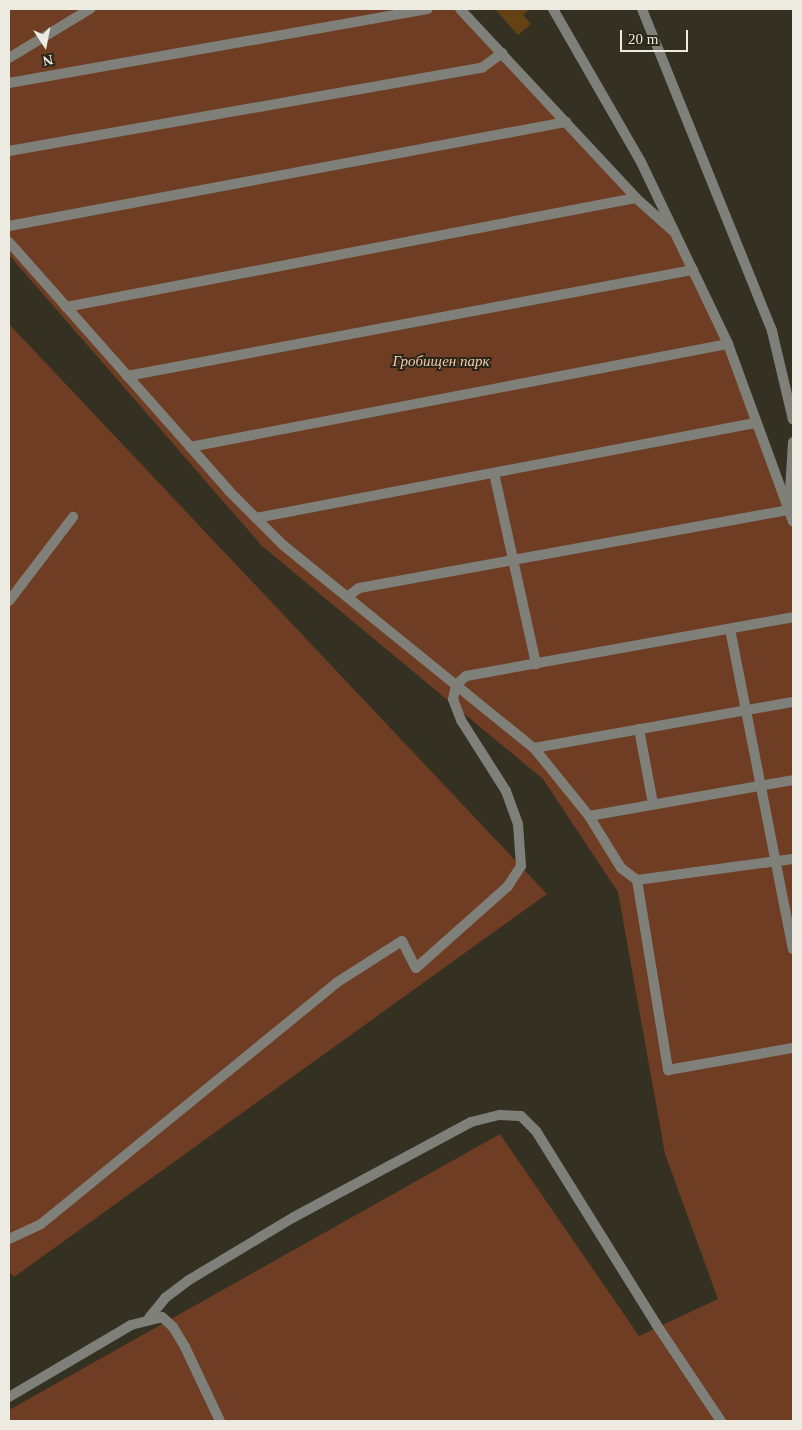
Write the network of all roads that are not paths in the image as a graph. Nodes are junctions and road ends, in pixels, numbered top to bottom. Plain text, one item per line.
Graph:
1 (90, 9) edge
2 (428, 9) edge
3 (460, 9) edge
4 (553, 9) edge
5 (642, 9) edge
6 (502, 53) junction
7 (9, 58) edge
8 (9, 83) edge
9 (566, 122) junction
10 (9, 151) edge
11 (636, 198) junction
12 (9, 226) edge
13 (673, 232) junction
14 (9, 242) edge
15 (692, 270) junction
16 (66, 307) junction
17 (728, 344) junction
18 (127, 376) junction
19 (793, 420) edge
20 (755, 423) junction
21 (793, 442) edge
22 (190, 447) junction
23 (494, 473) junction
24 (789, 510) junction
25 (73, 517) dead end
26 (256, 518) junction
27 (793, 522) edge
28 (513, 560) junction
29 (347, 597) junction
30 (9, 601) edge
31 (793, 617) edge
32 (730, 629) junction
33 (536, 664) junction
34 (456, 685) junction
35 (793, 702) edge
36 (746, 710) junction
37 (638, 729) junction
38 (534, 748) junction
39 (793, 780) edge
40 (762, 786) junction
41 (653, 804) junction
42 (590, 816) junction
43 (793, 859) edge
44 (776, 861) junction
45 (637, 880) junction
46 (793, 943) edge
47 (793, 1048) edge
48 (9, 1239) edge
49 (148, 1318) junction
50 (9, 1397) edge
51 (220, 1421) edge
52 (721, 1421) edge

1 - 7 street
2 - 8 street
3 - 6 street
4 - 13 street
5 - 19 street
6 - 9 street
6 - 10 street
9 - 11 street
9 - 12 street
11 - 13 street
11 - 16 street
13 - 15 street
14 - 16 street
15 - 17 street
15 - 18 street
16 - 18 street
17 - 20 street
17 - 22 street
18 - 22 street
20 - 23 street
20 - 24 street
21 - 24 street
22 - 26 street
23 - 26 street
23 - 28 street
24 - 27 street
24 - 28 street
25 - 30 street
26 - 29 street
28 - 29 street
28 - 33 street
29 - 34 street
31 - 32 street
32 - 33 street
32 - 36 street
33 - 34 street
34 - 38 street
34 - 48 street
35 - 36 street
36 - 37 street
36 - 40 street
37 - 38 street
37 - 41 street
38 - 42 street
39 - 40 street
40 - 41 street
40 - 44 street
41 - 42 street
42 - 45 street
43 - 44 street
44 - 45 street
44 - 46 street
45 - 47 street
49 - 50 street
49 - 51 street
49 - 52 street

